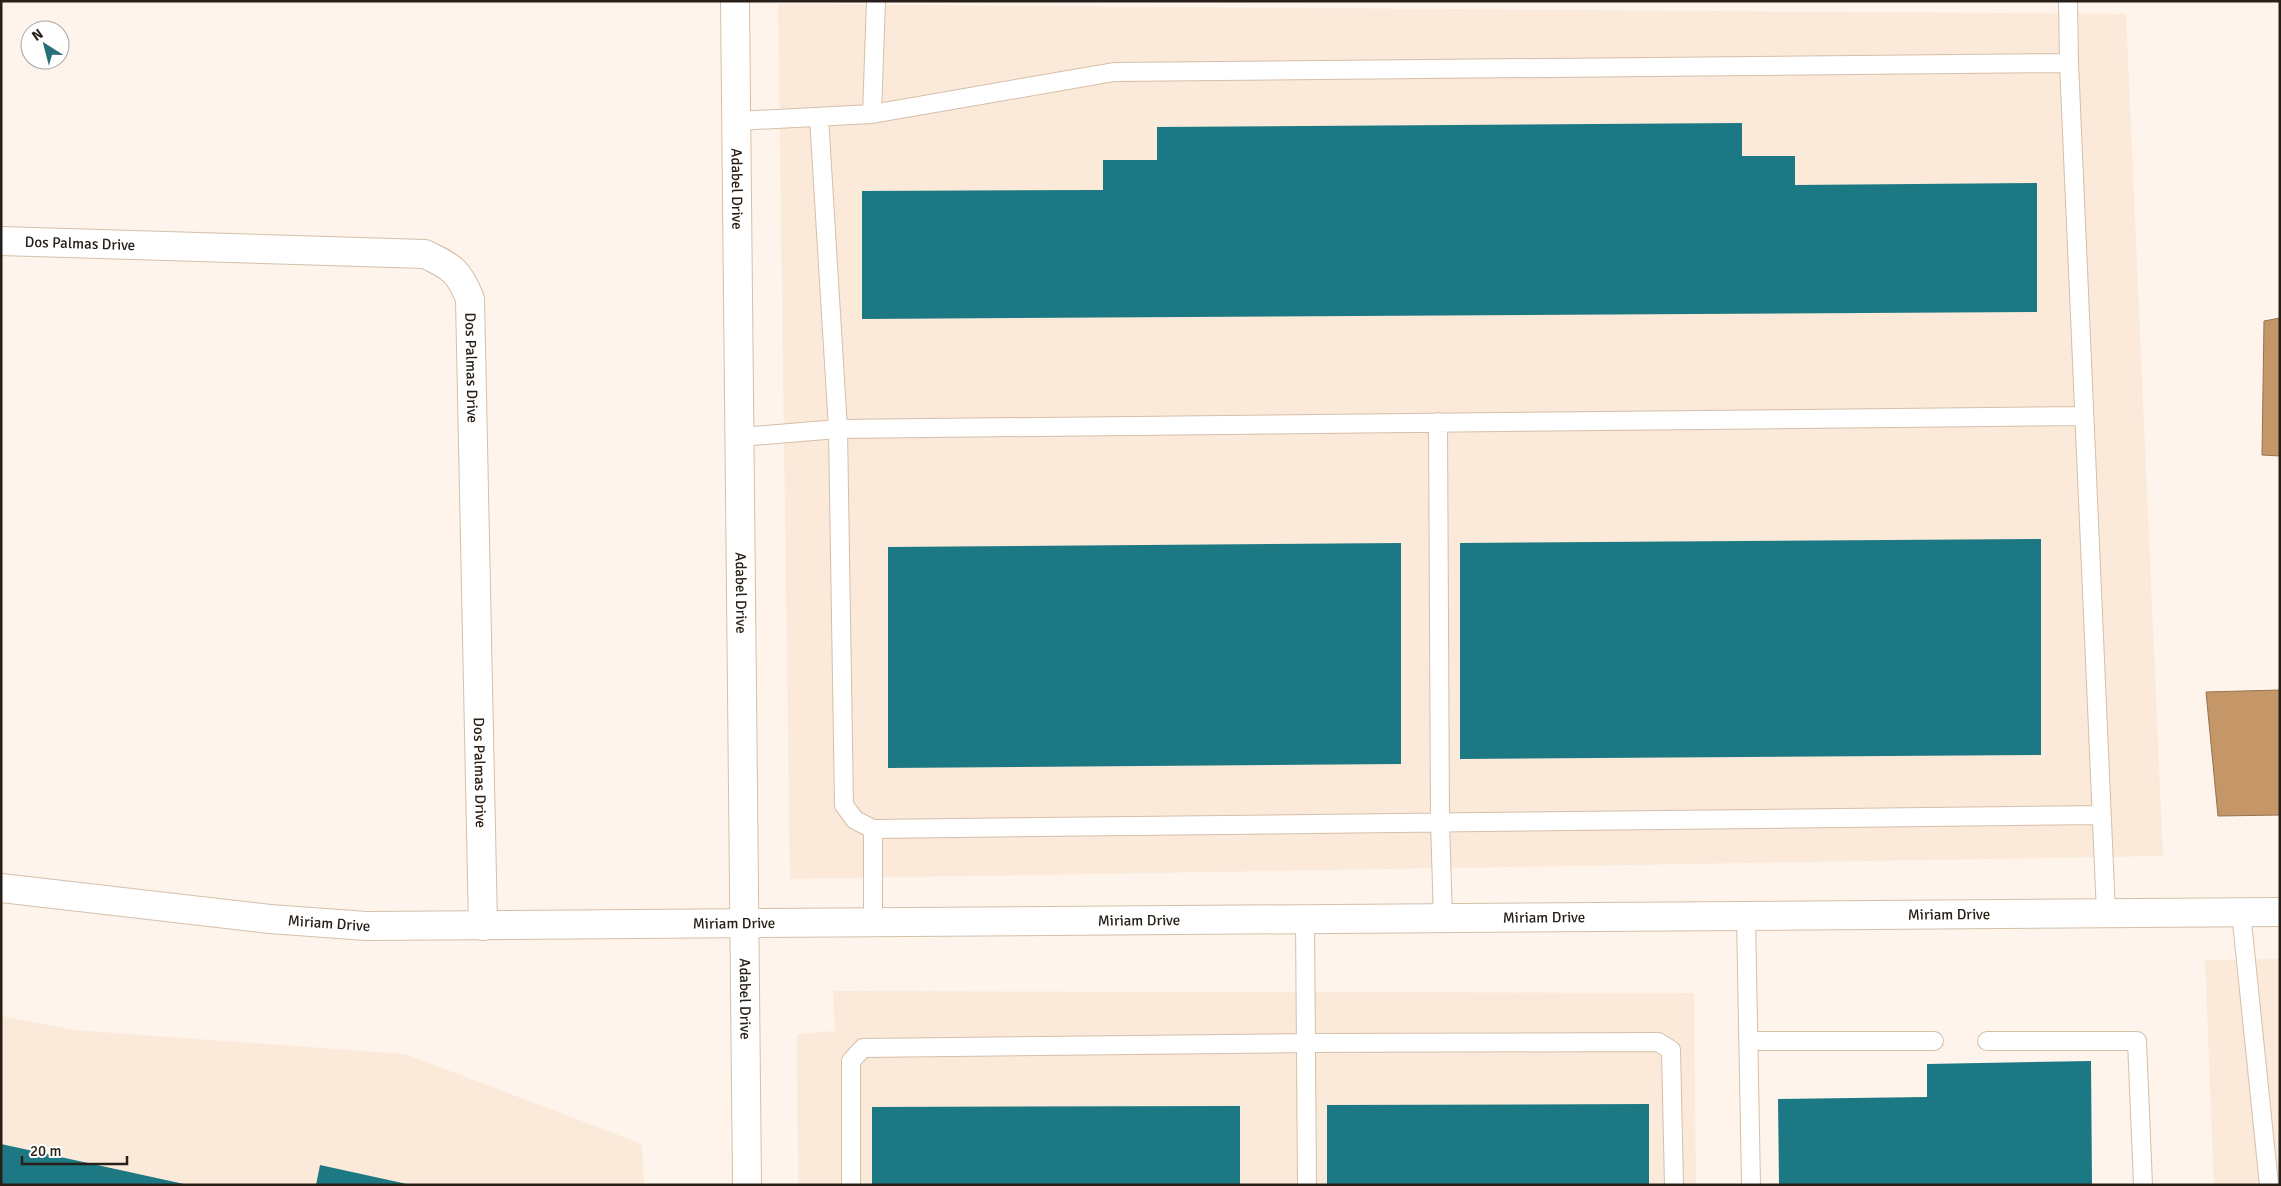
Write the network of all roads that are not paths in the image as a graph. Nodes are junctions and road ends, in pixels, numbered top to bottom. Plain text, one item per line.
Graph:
1 (735, 1) edge
2 (876, 1) edge
3 (2068, 1) edge
4 (2069, 63) junction
5 (872, 114) junction
6 (819, 117) junction
7 (736, 120) junction
8 (1, 241) edge
9 (2084, 416) junction
10 (1438, 422) junction
11 (838, 429) junction
12 (740, 437) junction
13 (2101, 815) junction
14 (1440, 822) junction
15 (873, 829) junction
16 (1, 888) edge
17 (2242, 912) junction
18 (2280, 912) edge
19 (2106, 913) junction
20 (1746, 916) junction
21 (1443, 918) junction
22 (1305, 920) junction
23 (873, 923) junction
24 (746, 924) junction
25 (483, 926) junction
26 (1749, 1041) junction
27 (1934, 1041) dead end
28 (1987, 1041) dead end
29 (1306, 1043) junction
30 (747, 1185) edge
31 (851, 1185) edge
32 (1307, 1185) edge
33 (1674, 1185) edge
34 (1752, 1185) edge
35 (2143, 1185) edge
36 (2269, 1185) edge

1 - 7 street, Adabel Drive
2 - 5 lane
3 - 4 lane
4 - 5 lane
4 - 9 lane
5 - 6 lane
6 - 7 lane
6 - 11 lane
7 - 12 street, Adabel Drive
8 - 25 street, Dos Palmas Drive
9 - 10 lane
9 - 13 lane
10 - 11 lane
10 - 14 lane
11 - 12 lane
11 - 15 lane
12 - 24 street, Adabel Drive
13 - 14 lane
13 - 19 lane
14 - 15 lane
14 - 21 lane
15 - 23 lane
16 - 25 street, Miriam Drive
17 - 18 street, Miriam Drive
17 - 19 street, Miriam Drive
17 - 36 lane
19 - 20 street, Miriam Drive
20 - 21 street, Miriam Drive
20 - 26 lane
21 - 22 street, Miriam Drive
22 - 23 street, Miriam Drive
22 - 29 lane
23 - 24 street, Miriam Drive
24 - 25 street, Miriam Drive
24 - 30 street, Adabel Drive
26 - 27 lane
26 - 34 lane
28 - 35 lane
29 - 31 lane
29 - 32 lane
29 - 33 lane

